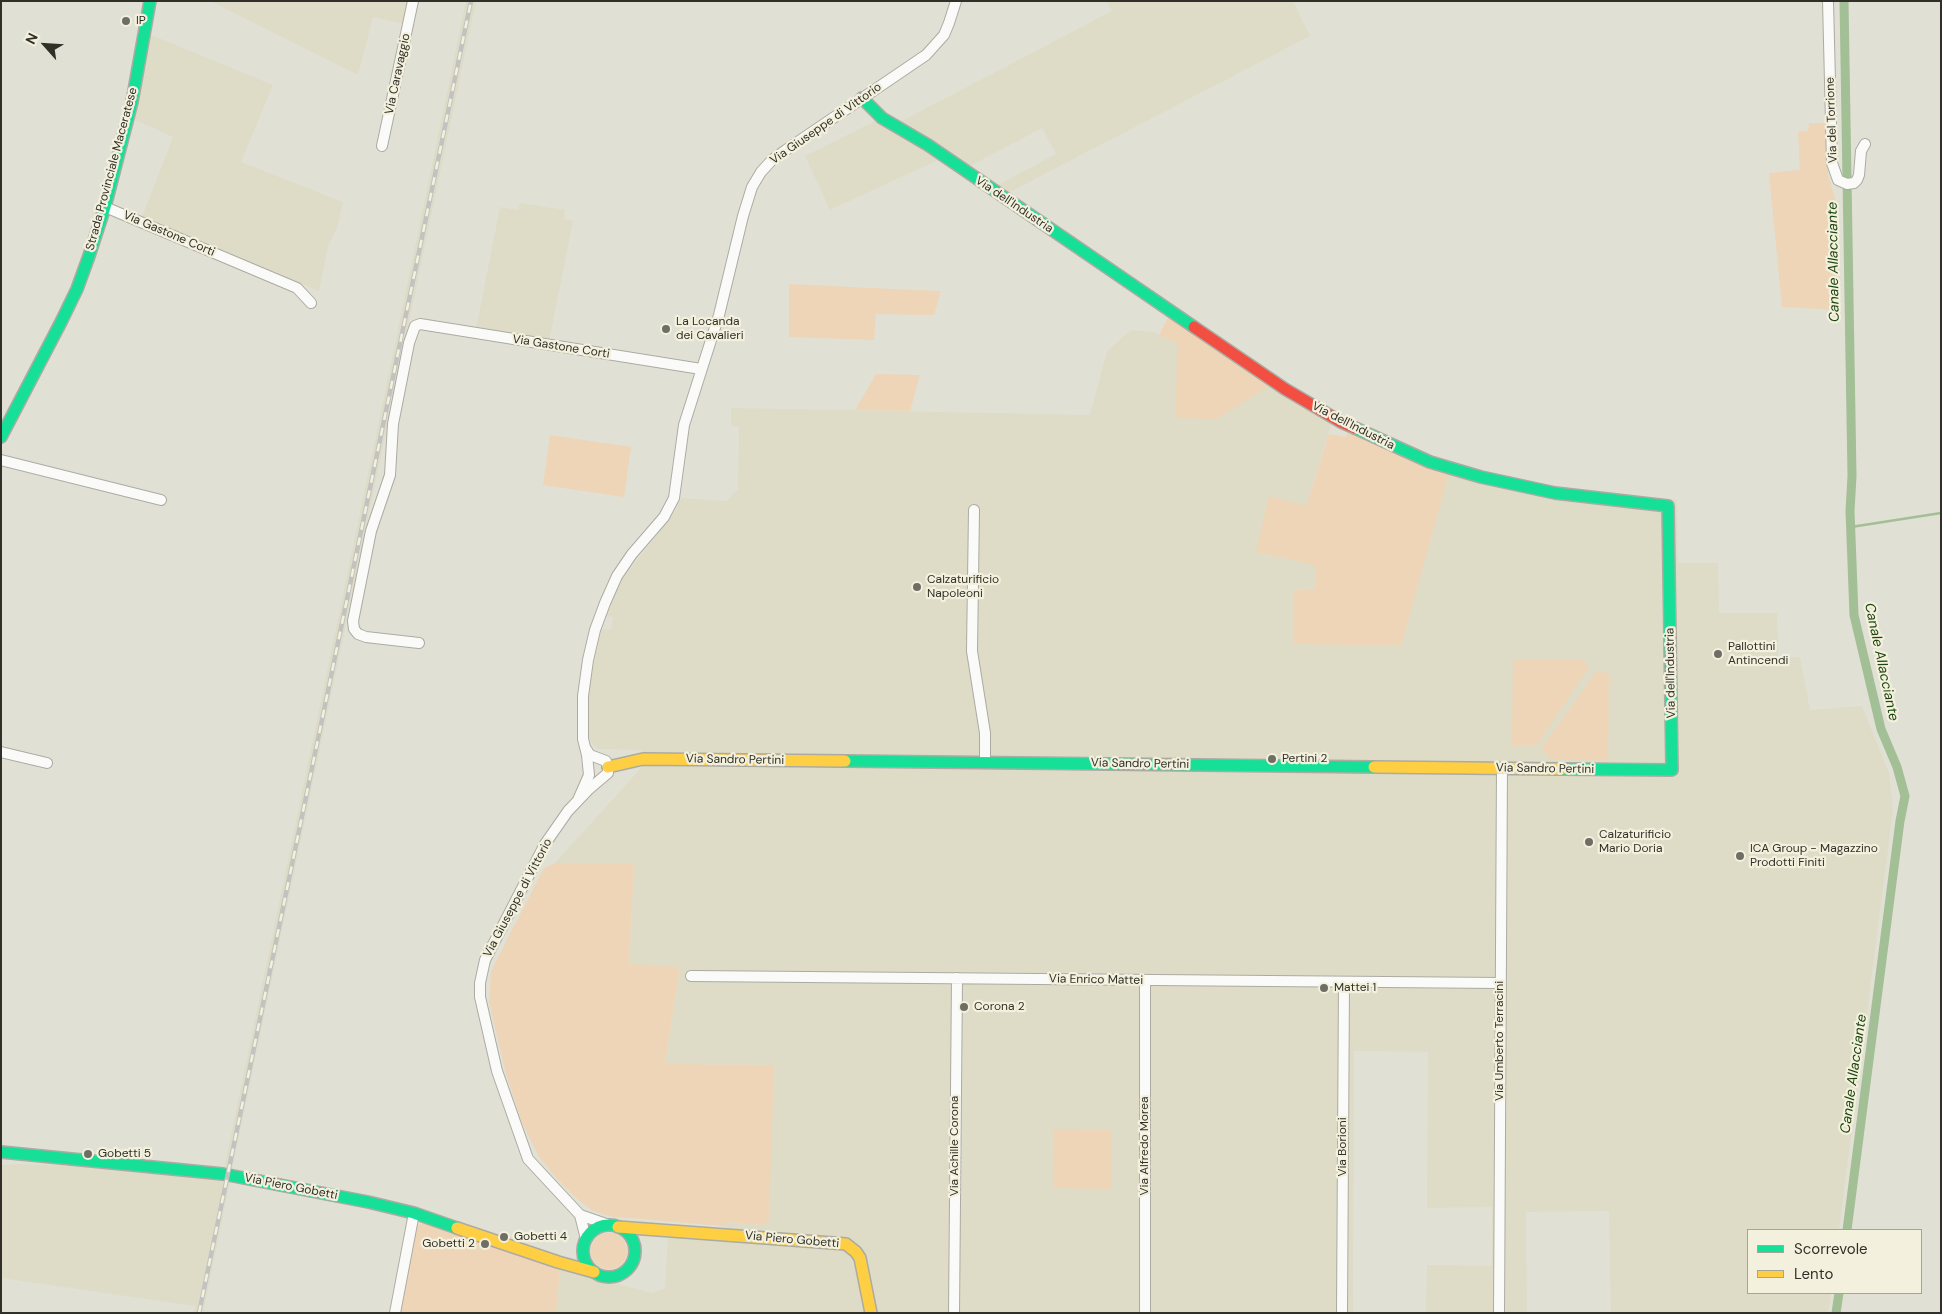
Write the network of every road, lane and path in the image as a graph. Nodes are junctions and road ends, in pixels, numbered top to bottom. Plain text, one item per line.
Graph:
1 (150, 1) edge
2 (413, 1) edge
3 (956, 1) edge
4 (1828, 1) edge
5 (862, 98) junction
6 (1865, 144) dead end
7 (382, 146) dead end
8 (105, 207) junction
9 (311, 303) dead end
10 (701, 369) junction
11 (1, 437) edge
12 (1, 460) edge
13 (161, 500) dead end
14 (974, 510) dead end
15 (419, 643) dead end
16 (1, 752) edge
17 (592, 761) junction
18 (46, 763) dead end
19 (985, 763) junction
20 (608, 767) junction
21 (1502, 768) junction
22 (1672, 770) joint
23 (589, 774) junction
24 (600, 779) junction
25 (578, 800) junction
26 (692, 976) dead end
27 (957, 978) junction
28 (1145, 980) junction
29 (1344, 982) junction
30 (1500, 983) junction
31 (1, 1144) edge
32 (1, 1152) edge
33 (15, 1152) junction
34 (414, 1213) junction
35 (580, 1215) junction
36 (613, 1226) junction
37 (663, 1230) junction
38 (585, 1242) junction
39 (635, 1251) junction
40 (558, 1262) junction
41 (594, 1272) junction
42 (394, 1313) edge
43 (872, 1313) edge
44 (954, 1313) edge
45 (1144, 1313) edge
46 (1342, 1313) edge
47 (1499, 1313) edge

1 - 8 street, Strada Provinciale Maceratese
2 - 7 street, Via Caravaggio
3 - 5 street, Via Giuseppe di Vittorio
4 - 6 street, Via del Torrione
5 - 10 street, Via Giuseppe di Vittorio
5 - 22 street, Via dell'Industria
8 - 9 street, Via Gastone Corti
8 - 11 street, Strada Provinciale Maceratese
10 - 15 street, Via Gastone Corti
10 - 17 street, Via Giuseppe di Vittorio
12 - 13 street
14 - 19 street
16 - 18 street
17 - 20 street, Via Giuseppe di Vittorio
17 - 23 street, Via Giuseppe di Vittorio
19 - 20 street, Via Sandro Pertini
19 - 21 street, Via Sandro Pertini
20 - 24 street, Via Giuseppe di Vittorio
21 - 22 street, Via Sandro Pertini
21 - 30 street, Via Umberto Terracini
23 - 24 street
23 - 25 street, Via Giuseppe di Vittorio
24 - 25 street, Via Giuseppe di Vittorio
25 - 35 street, Via Giuseppe di Vittorio
26 - 27 street, Via Enrico Mattei
27 - 28 street, Via Enrico Mattei
27 - 44 street, Via Achille Corona
28 - 29 street, Via Enrico Mattei
28 - 45 street, Via Alfredo Morea
29 - 30 street, Via Enrico Mattei
29 - 46 street, Via Borioni
30 - 47 street, Via Umberto Terracini
31 - 33 street
32 - 33 street
33 - 34 street, Via Piero Gobetti
34 - 40 street, Via Piero Gobetti
34 - 42 street
35 - 36 street, Via Giuseppe di Vittorio
35 - 38 street, Via Giuseppe di Vittorio
36 - 37 street, Via Piero Gobetti
36 - 38 street
36 - 39 street
37 - 39 street
37 - 43 street, Via Piero Gobetti
38 - 40 street
38 - 41 street
39 - 41 street
40 - 41 street, Via Piero Gobetti

